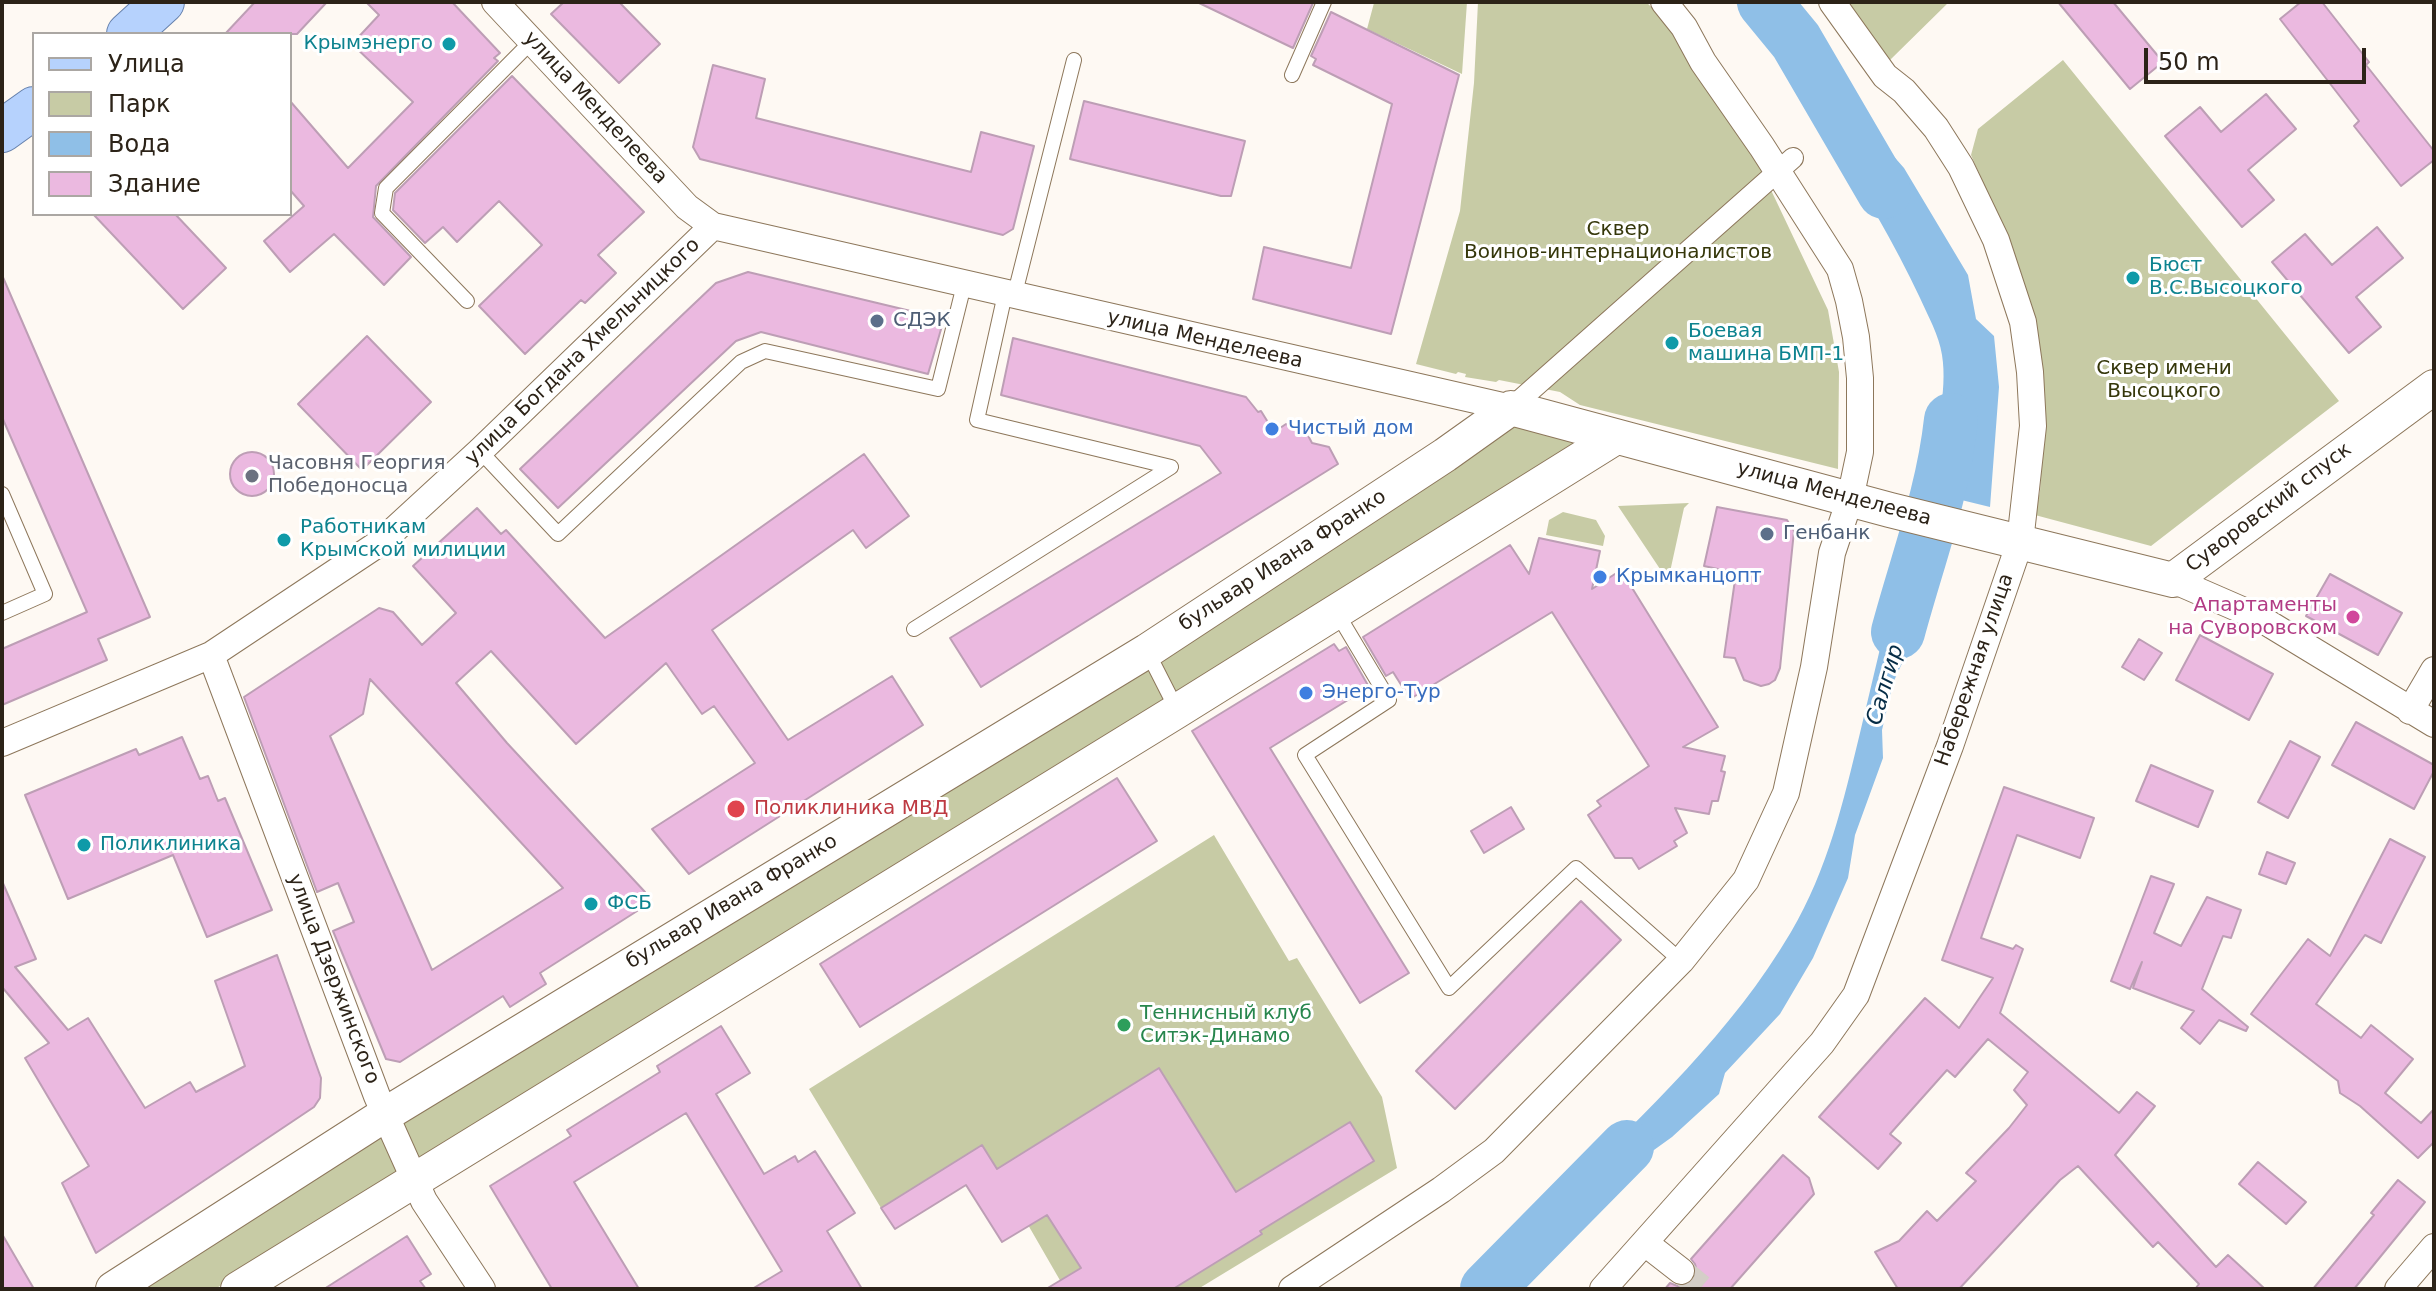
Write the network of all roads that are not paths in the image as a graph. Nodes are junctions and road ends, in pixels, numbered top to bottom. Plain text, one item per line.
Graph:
1 (163, 2) edge
2 (495, 2) edge
3 (1324, 2) edge
4 (1664, 2) edge
5 (1832, 2) edge
6 (130, 32) edge
7 (532, 41) junction
8 (1074, 60) dead end
9 (1292, 75) dead end
10 (32, 109) edge
11 (2, 131) edge
12 (1785, 164) junction
13 (713, 226) junction
14 (964, 285) junction
15 (1010, 295) junction
16 (467, 301) dead end
17 (2434, 387) edge
18 (1511, 408) junction
19 (1616, 437) junction
20 (480, 451) junction
21 (2, 494) edge
22 (1850, 499) junction
23 (2009, 539) junction
24 (2173, 580) junction
25 (1336, 612) junction
26 (2, 613) edge
27 (914, 629) dead end
28 (1147, 651) junction
29 (211, 655) junction
30 (2434, 670) edge
31 (1177, 711) junction
32 (2410, 711) junction
33 (2434, 724) edge
34 (2, 743) edge
35 (1681, 961) junction
36 (386, 1114) junction
37 (415, 1180) junction
38 (1645, 1243) junction
39 (2434, 1247) edge
40 (1681, 1271) tunnel mouth
41 (113, 1289) edge
42 (238, 1289) edge
43 (482, 1289) edge
44 (1292, 1289) edge
45 (1603, 1289) edge
46 (2398, 1289) edge

1 - 6 main road
2 - 7 street, улица Менделеева
3 - 9 lane
4 - 12 street
5 - 23 street, Набережная улица
7 - 13 street, улица Менделеева
7 - 16 lane
8 - 15 lane
10 - 11 main road
12 - 18 street
12 - 22 street
13 - 14 street, улица Менделеева
13 - 20 street, улица Богдана Хмельницкого
14 - 15 street, улица Менделеева
14 - 20 lane
15 - 18 street, улица Менделеева
15 - 27 lane
17 - 24 street, Суворовский спуск
18 - 19 street, улица Менделеева
18 - 28 street, бульвар Ивана Франко
19 - 22 street, улица Менделеева
19 - 25 street
20 - 29 street, улица Богдана Хмельницкого
21 - 26 lane
22 - 23 street, улица Менделеева
22 - 35 street
23 - 24 street, Суворовский спуск
23 - 38 street, Набережная улица
24 - 32 street
25 - 31 street
25 - 35 lane
28 - 31 lane
28 - 36 street, бульвар Ивана Франко
29 - 34 street, улица Богдана Хмельницкого
29 - 36 street, улица Дзержинского
30 - 32 street
31 - 37 street
32 - 33 street
35 - 44 street
36 - 37 street, улица Дзержинского
36 - 41 street, бульвар Ивана Франко
37 - 42 street
37 - 43 street, улица Дзержинского
38 - 40 street
38 - 45 street, Набережная улица
39 - 46 street

